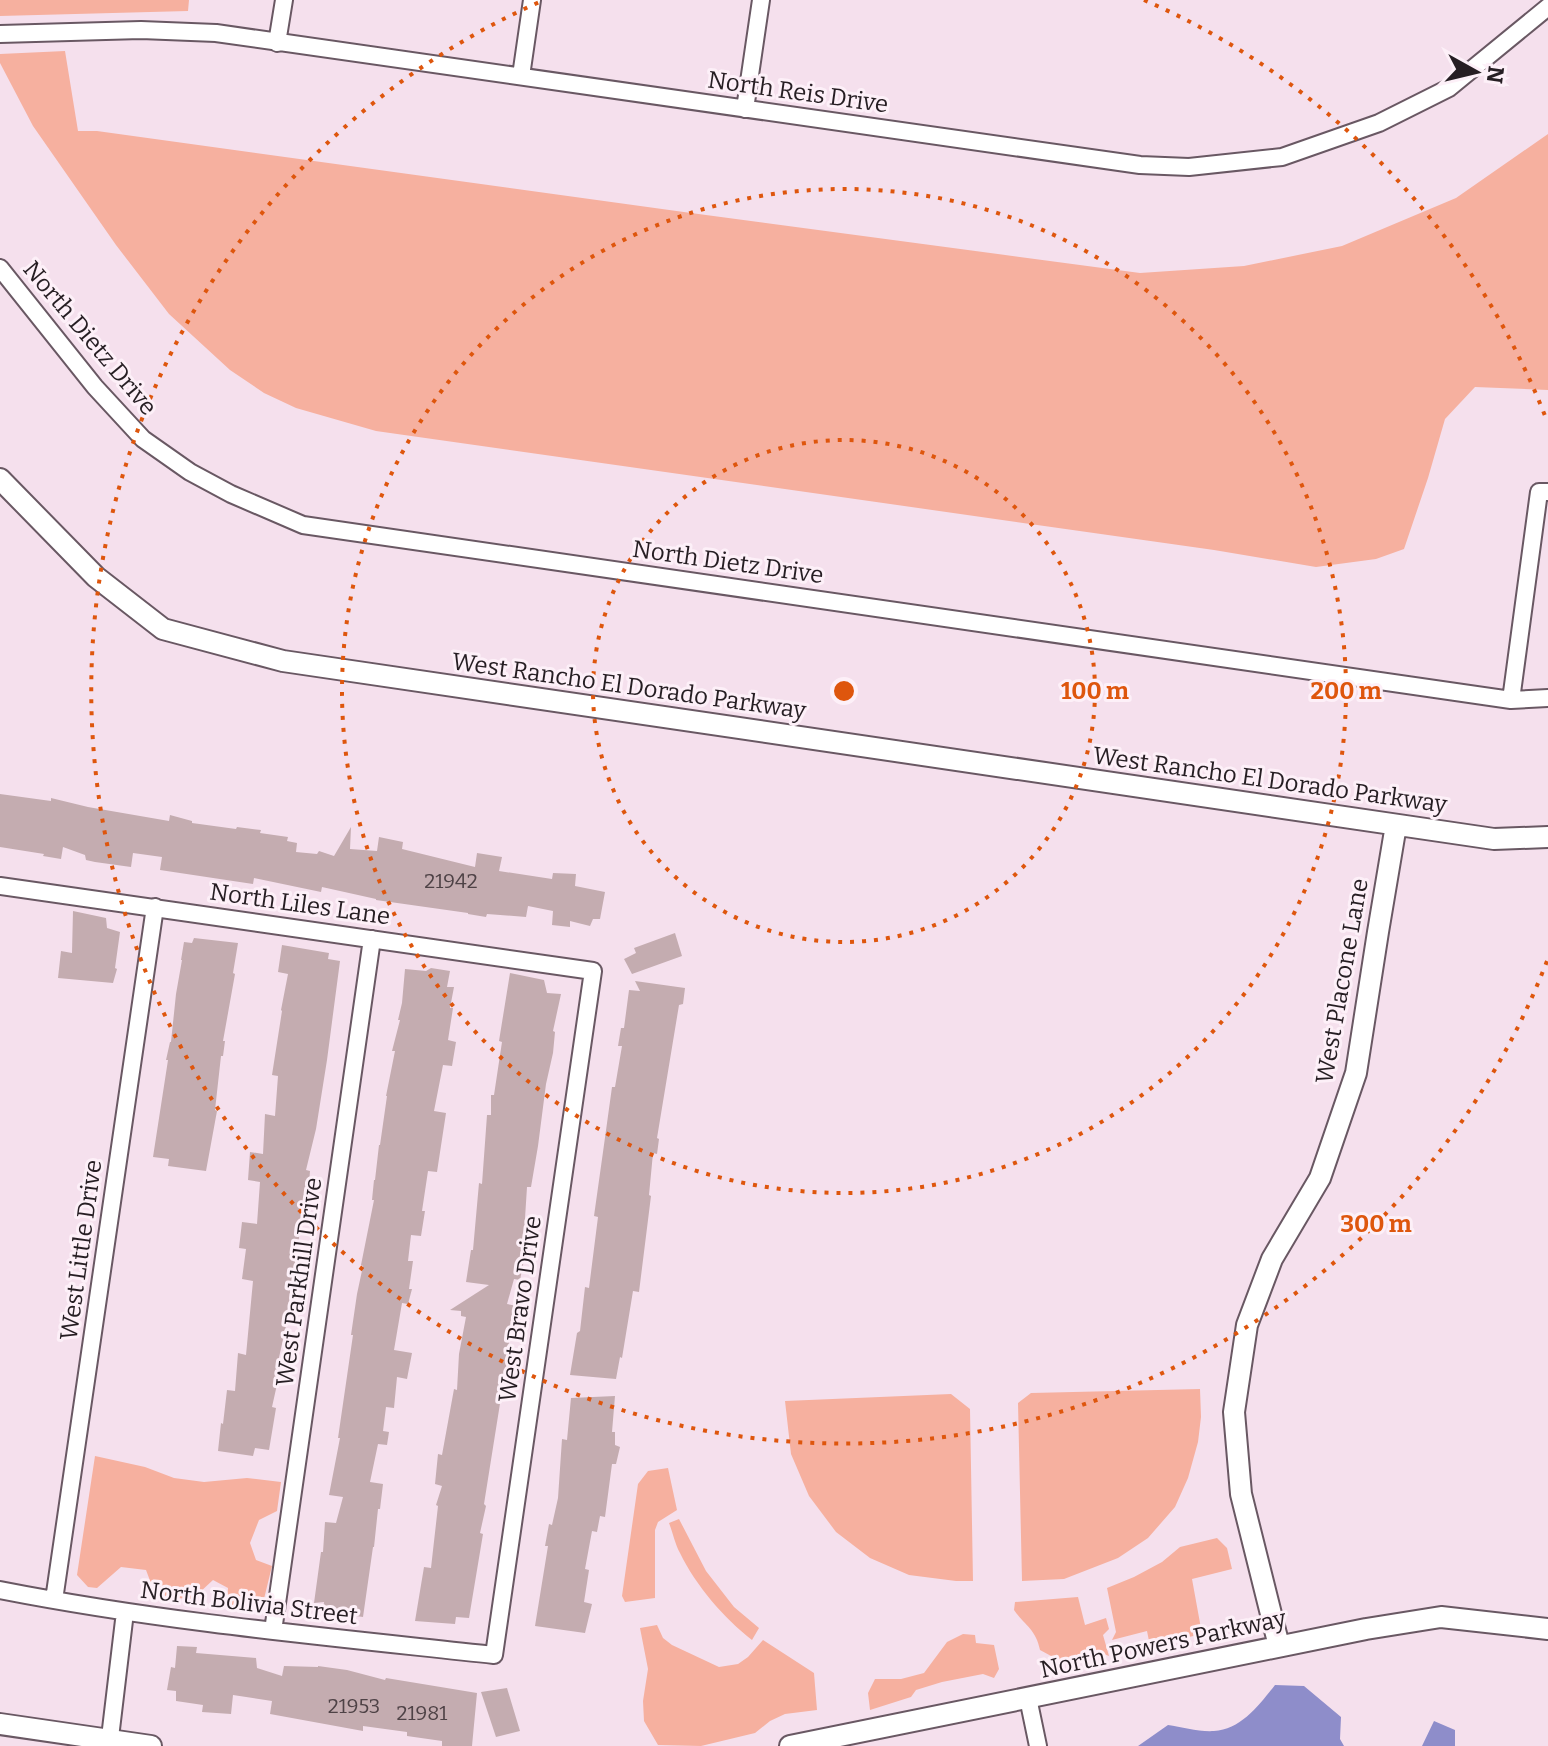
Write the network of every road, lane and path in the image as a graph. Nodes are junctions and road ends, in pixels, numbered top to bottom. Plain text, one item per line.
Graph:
1 (284, 0) edge
2 (532, 0) edge
3 (761, 0) edge
4 (1548, 7) edge
5 (0, 34) edge
6 (277, 43) junction
7 (521, 76) junction
8 (745, 109) junction
9 (0, 268) edge
10 (0, 479) edge
11 (1548, 492) edge
12 (1548, 698) edge
13 (1511, 700) junction
14 (1396, 825) junction
15 (1548, 837) edge
16 (0, 886) edge
17 (155, 907) junction
18 (372, 939) junction
19 (593, 971) joint
20 (0, 1590) edge
21 (54, 1600) junction
22 (125, 1612) junction
23 (1548, 1629) edge
24 (273, 1631) junction
25 (1279, 1646) junction
26 (494, 1655) joint
27 (1028, 1698) junction
28 (0, 1724) edge
29 (110, 1743) edge
30 (151, 1746) edge
31 (790, 1746) edge
32 (1038, 1746) edge

1 - 6 street
2 - 7 street
3 - 8 street
4 - 8 street, North Reis Drive
5 - 6 street, North Reis Drive
6 - 7 street, North Reis Drive
7 - 8 street, North Reis Drive
9 - 13 street, North Dietz Drive
10 - 14 street, West Rancho El Dorado Parkway
11 - 13 street
12 - 13 street, North Dietz Drive
14 - 15 street, West Rancho El Dorado Parkway
14 - 25 street, West Placone Lane
16 - 17 street, North Liles Lane
17 - 18 street, North Liles Lane
17 - 21 street, West Little Drive
18 - 19 street, North Liles Lane
18 - 24 street, West Parkhill Drive
19 - 26 street, West Bravo Drive
20 - 21 street, North Bolivia Street
21 - 22 street, North Bolivia Street
22 - 24 street, North Bolivia Street
22 - 29 street
23 - 25 street, North Powers Parkway
24 - 26 street, North Bolivia Street
25 - 27 street, North Powers Parkway
27 - 31 street, North Powers Parkway
27 - 32 street
28 - 29 street
29 - 30 street

